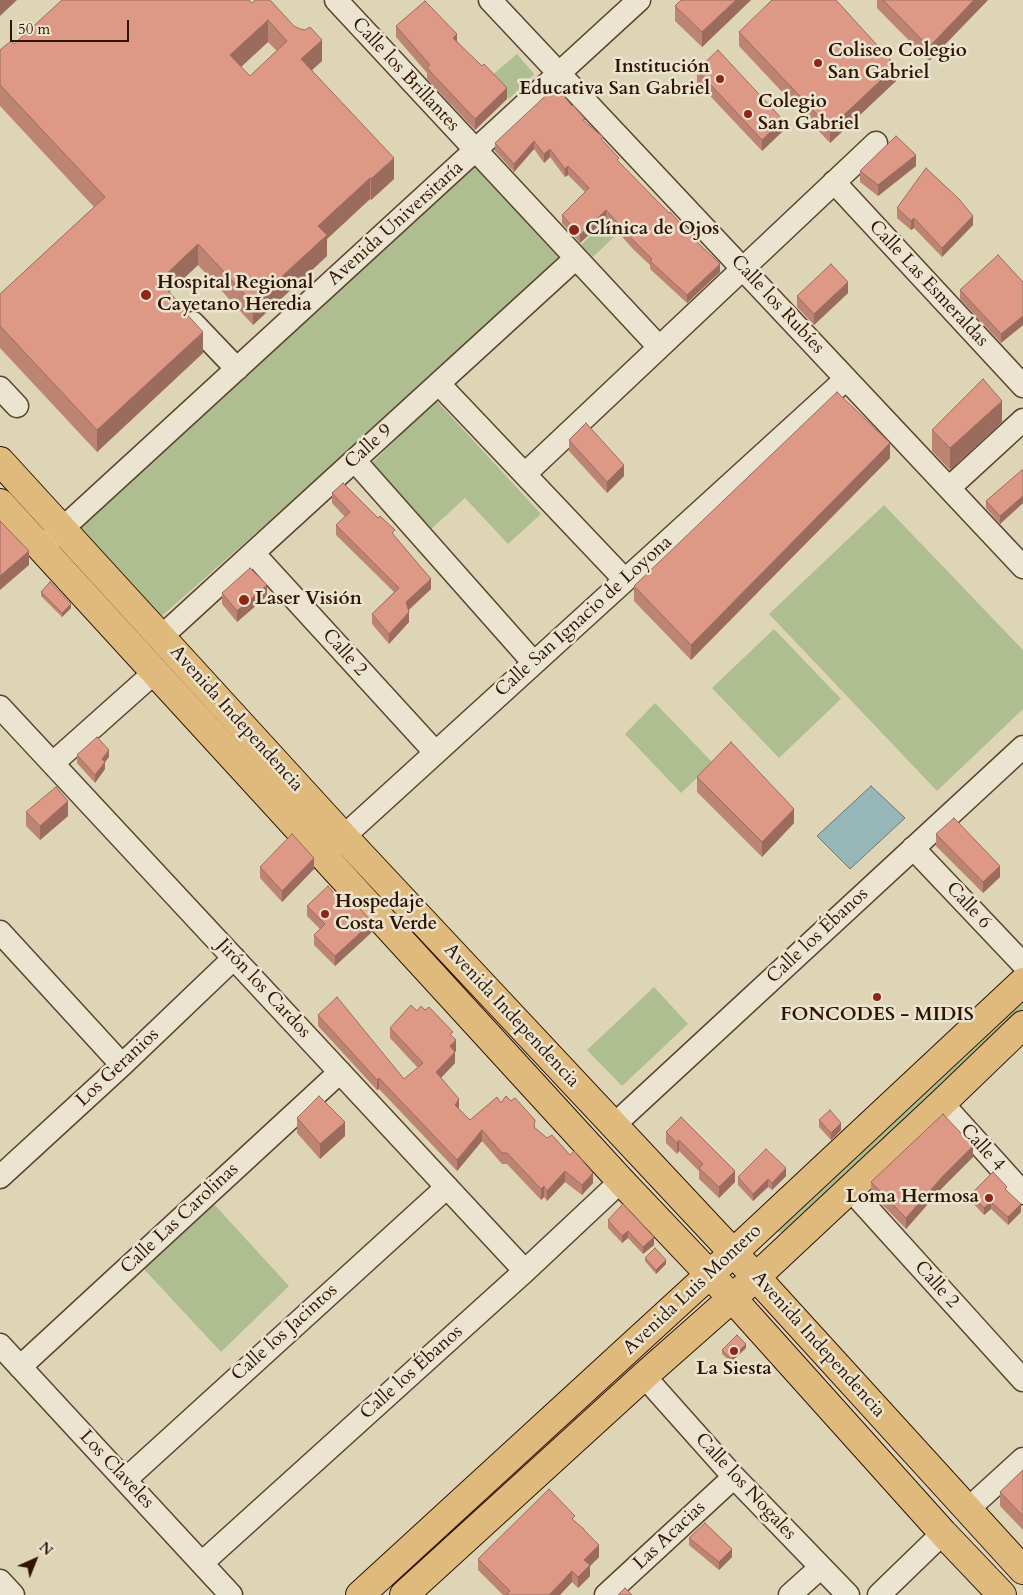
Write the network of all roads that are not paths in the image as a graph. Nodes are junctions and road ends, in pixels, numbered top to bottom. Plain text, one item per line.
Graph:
1 (336, 0) edge
2 (490, 0) edge
3 (639, 0) edge
4 (559, 74) junction
5 (876, 142) dead end
6 (476, 151) junction
7 (834, 182) junction
8 (576, 258) junction
9 (742, 269) junction
10 (193, 323) edge
11 (659, 347) junction
12 (237, 369) junction
13 (846, 379) junction
14 (439, 384) junction
15 (1023, 386) edge
16 (0, 388) edge
17 (17, 406) dead end
18 (1023, 420) edge
19 (0, 461) edge
20 (354, 461) junction
21 (525, 474) junction
22 (949, 488) junction
23 (0, 503) edge
24 (61, 529) junction
25 (41, 548) junction
26 (253, 553) junction
27 (1023, 567) edge
28 (625, 580) junction
29 (161, 637) junction
30 (534, 663) junction
31 (155, 672) junction
32 (0, 707) edge
33 (1023, 747) edge
34 (436, 752) junction
35 (52, 763) junction
36 (343, 836) junction
37 (913, 848) junction
38 (323, 855) junction
39 (0, 932) edge
40 (234, 958) junction
41 (1023, 964) edge
42 (1023, 982) edge
43 (1023, 1025) edge
44 (122, 1064) junction
45 (340, 1072) junction
46 (942, 1103) junction
47 (614, 1125) junction
48 (3, 1169) edge
49 (621, 1181) junction
50 (447, 1187) junction
51 (850, 1189) junction
52 (1023, 1193) edge
53 (733, 1253) junction
54 (525, 1271) junction
55 (710, 1274) junction
56 (756, 1276) junction
57 (732, 1298) junction
58 (0, 1345) edge
59 (20, 1366) junction
60 (644, 1376) junction
61 (1023, 1380) edge
62 (1023, 1459) edge
63 (734, 1477) junction
64 (125, 1480) junction
65 (967, 1510) junction
66 (943, 1532) junction
67 (202, 1563) junction
68 (820, 1568) junction
69 (1023, 1570) edge
70 (0, 1581) edge
71 (13, 1595) edge
72 (231, 1595) edge
73 (360, 1595) edge
74 (404, 1595) edge
75 (606, 1595) edge
76 (790, 1595) edge
77 (848, 1595) edge
78 (879, 1595) edge
79 (1002, 1595) edge

1 - 6 street, Calle los Brillantes
2 - 4 street, Calle los Rubíes
3 - 4 street, Avenida Universitaría
4 - 6 street, Avenida Universitaría
4 - 9 street, Calle los Rubíes
5 - 7 street
6 - 8 street, Calle los Brillantes
6 - 12 street, Avenida Universitaría
7 - 9 street
7 - 15 street, Calle Las Esmeraldas
8 - 11 street, Calle los Brillantes
8 - 14 street, Calle 9
9 - 11 street
9 - 13 street, Calle los Rubíes
10 - 12 street
11 - 21 street
12 - 24 street, Avenida Universitaría
13 - 22 street, Calle los Rubíes
13 - 28 street, Calle San Ignacio de Loyona
14 - 20 street, Calle 9
14 - 21 street
16 - 17 street
18 - 22 street
19 - 24 main road, Avenida Independencia
20 - 26 street, Calle 9
20 - 30 street
21 - 28 street
22 - 27 street, Calle los Rubíes
23 - 25 main road, Avenida Independencia
24 - 25 street, Avenida Universitaría
24 - 29 main road, Avenida Independencia
25 - 31 main road, Avenida Independencia
26 - 29 street, Calle 9
26 - 34 street, Calle 2
28 - 30 street, Calle San Ignacio de Loyona
29 - 36 main road, Avenida Independencia
30 - 34 street, Calle San Ignacio de Loyona
31 - 35 street
31 - 38 main road, Avenida Independencia
32 - 35 street, Jirón los Cardos
33 - 37 street, Calle los Ébanos
34 - 36 street, Calle San Ignacio de Loyona
35 - 40 street, Jirón los Cardos
36 - 38 street, Calle San Ignacio de Loyona
36 - 47 main road, Avenida Independencia
37 - 41 street, Calle 6
37 - 47 street, Calle los Ébanos
38 - 49 main road, Avenida Independencia
39 - 44 street
40 - 44 street, Los Geranios
40 - 45 street, Jirón los Cardos
42 - 53 main road, Avenida Luis Montero
43 - 46 main road, Avenida Luis Montero
44 - 48 street, Los Geranios
45 - 50 street, Jirón los Cardos
45 - 59 street, Calle Las Carolinas
46 - 51 main road, Avenida Luis Montero
46 - 52 street, Calle 4
47 - 53 main road, Avenida Independencia
49 - 54 street, Calle los Ébanos
49 - 55 main road, Avenida Independencia
50 - 54 street, Jirón los Cardos
50 - 64 street, Calle los Jacintos
51 - 56 main road, Avenida Luis Montero
51 - 61 street, Calle 2
53 - 55 main road, Avenida Luis Montero
53 - 56 main road, Avenida Independencia
54 - 67 street, Calle los Ébanos
55 - 57 main road, Avenida Independencia
55 - 73 main road, Avenida Luis Montero
56 - 57 main road, Avenida Luis Montero
56 - 65 main road, Avenida Independencia
57 - 60 main road, Avenida Luis Montero
57 - 66 main road, Avenida Independencia
58 - 59 street, Los Claveles
59 - 64 street, Los Claveles
60 - 63 street, Calle los Nogales
60 - 74 main road, Avenida Luis Montero
62 - 65 street
63 - 68 street, Calle los Nogales
63 - 75 street, Las Acacias
64 - 67 street, Los Claveles
65 - 69 main road, Avenida Independencia
66 - 78 street
66 - 79 main road, Avenida Independencia
67 - 72 street, Los Claveles
68 - 76 street
68 - 77 street, Calle los Nogales
70 - 71 street

